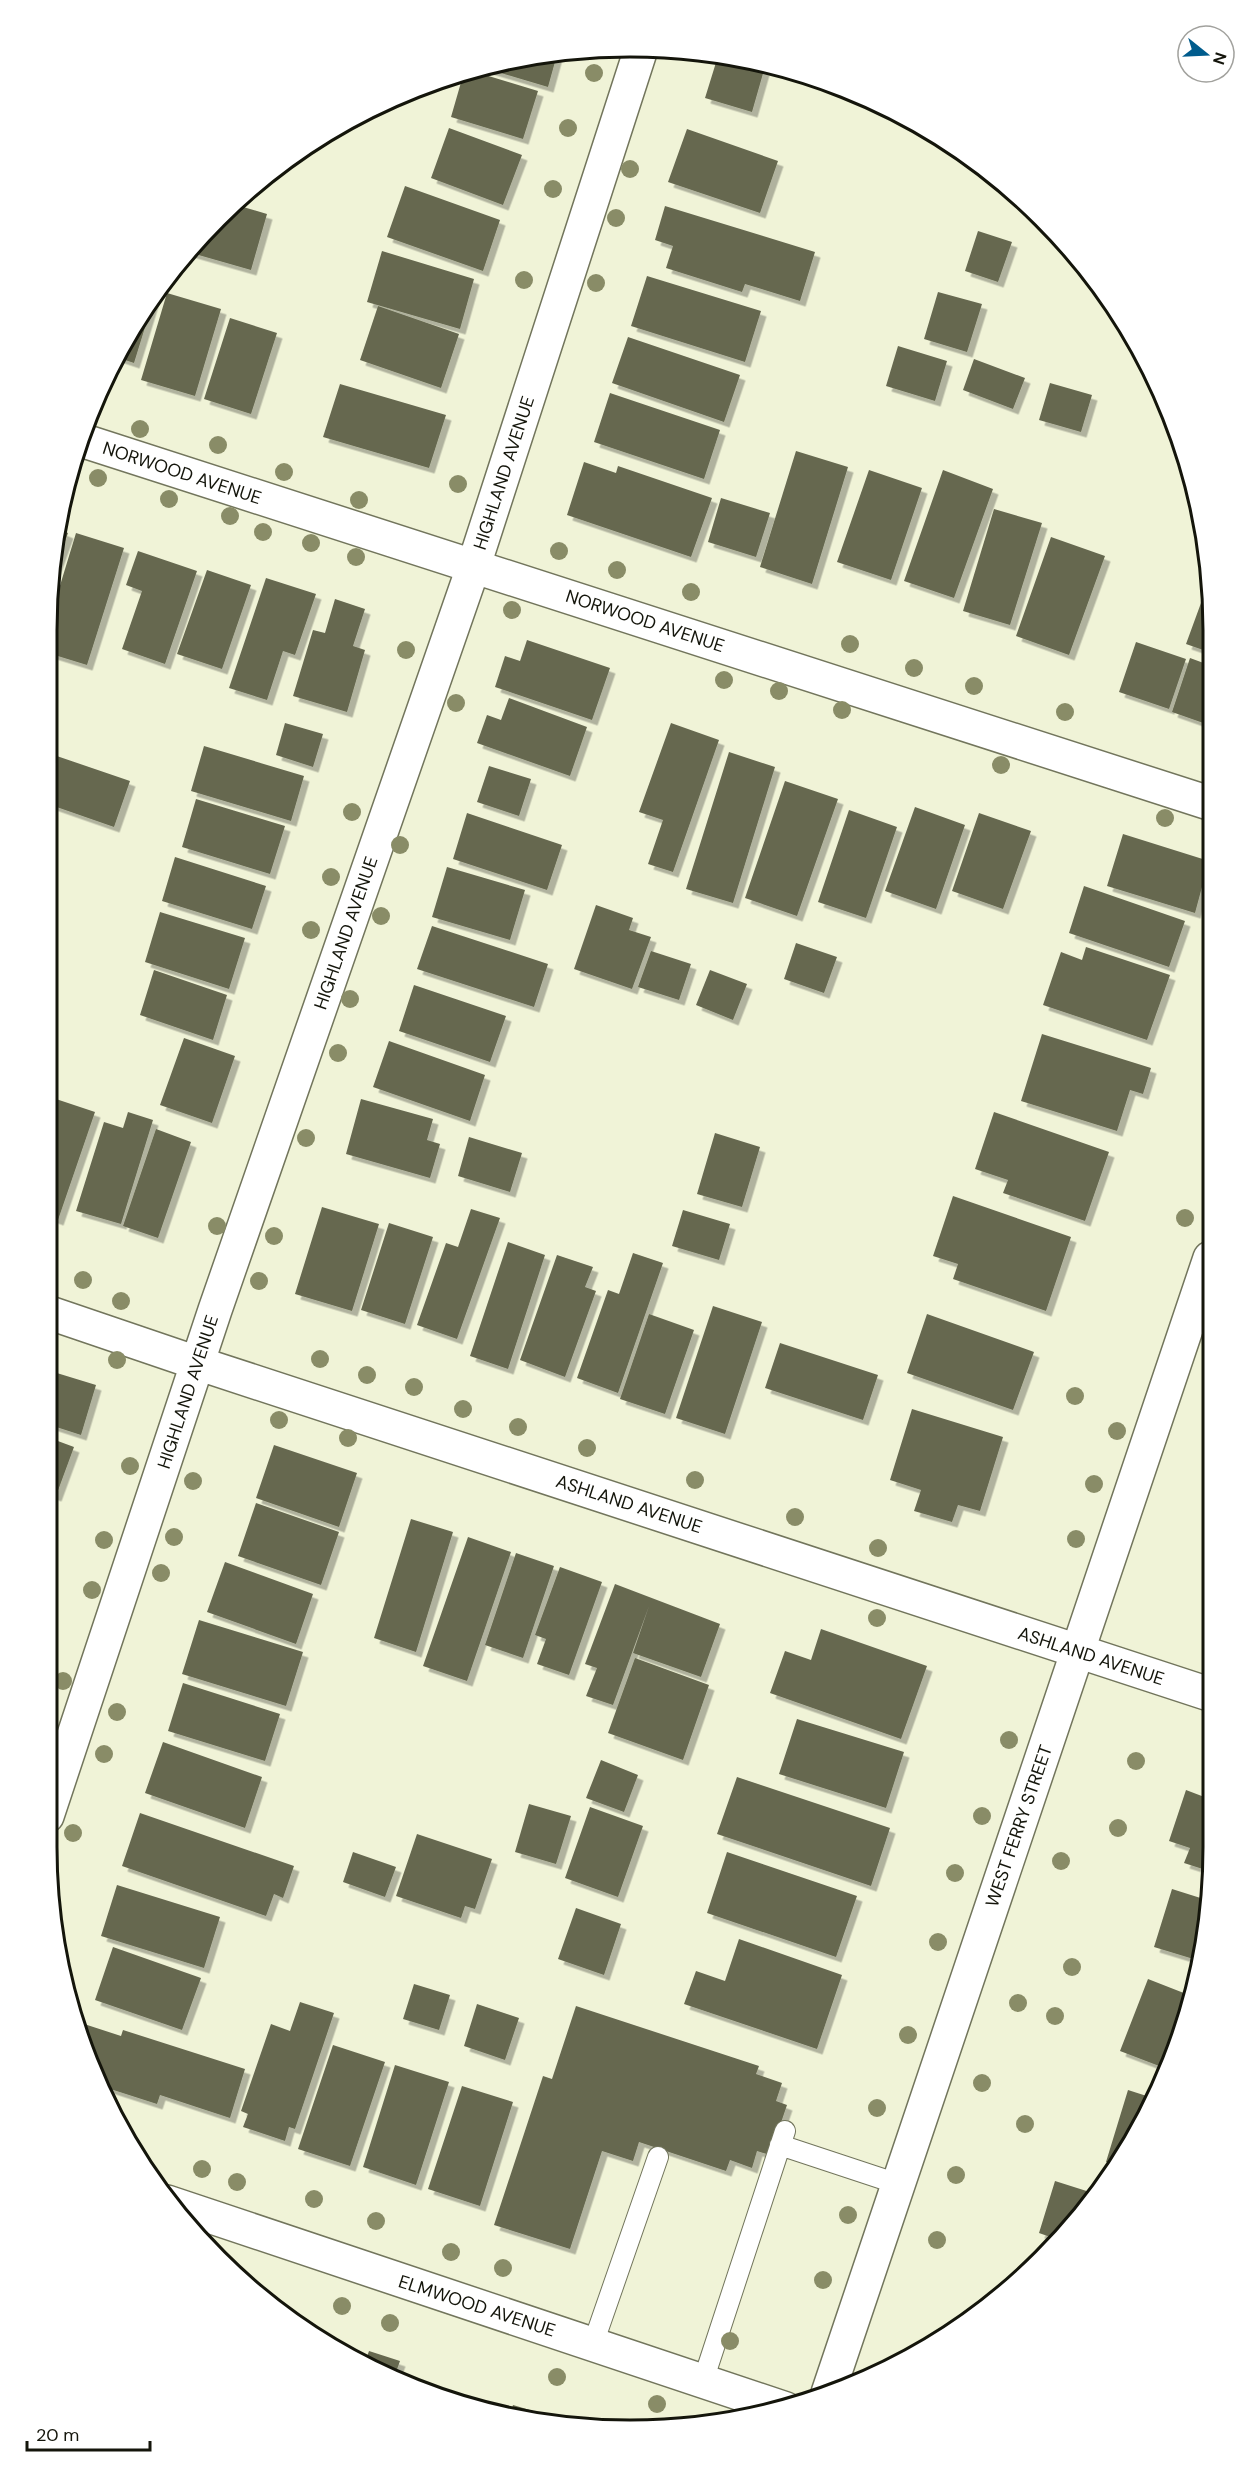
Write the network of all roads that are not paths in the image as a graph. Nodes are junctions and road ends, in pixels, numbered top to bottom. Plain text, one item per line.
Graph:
1 (638, 57) edge
2 (88, 442) edge
3 (474, 565) junction
4 (1203, 801) edge
5 (1203, 1279) edge
6 (57, 1315) edge
7 (197, 1363) junction
8 (1078, 1651) junction
9 (1203, 1692) edge
10 (57, 1782) edge
11 (658, 2157) dead end
12 (898, 2184) junction
13 (185, 2208) edge
14 (593, 2344) junction
15 (704, 2381) junction
16 (831, 2383) edge
17 (767, 2403) edge

1 - 3 street, HIGHLAND AVENUE
2 - 3 street, NORWOOD AVENUE
3 - 4 street, NORWOOD AVENUE
3 - 7 street, HIGHLAND AVENUE
5 - 8 street, WEST FERRY STREET
6 - 7 street, ASHLAND AVENUE
7 - 8 street, ASHLAND AVENUE
7 - 10 street, HIGHLAND AVENUE
8 - 9 street, ASHLAND AVENUE
8 - 12 street, WEST FERRY STREET
11 - 14 lane
12 - 15 lane
12 - 16 street, WEST FERRY STREET
13 - 14 street, ELMWOOD AVENUE
14 - 15 street, ELMWOOD AVENUE
15 - 17 street, ELMWOOD AVENUE

